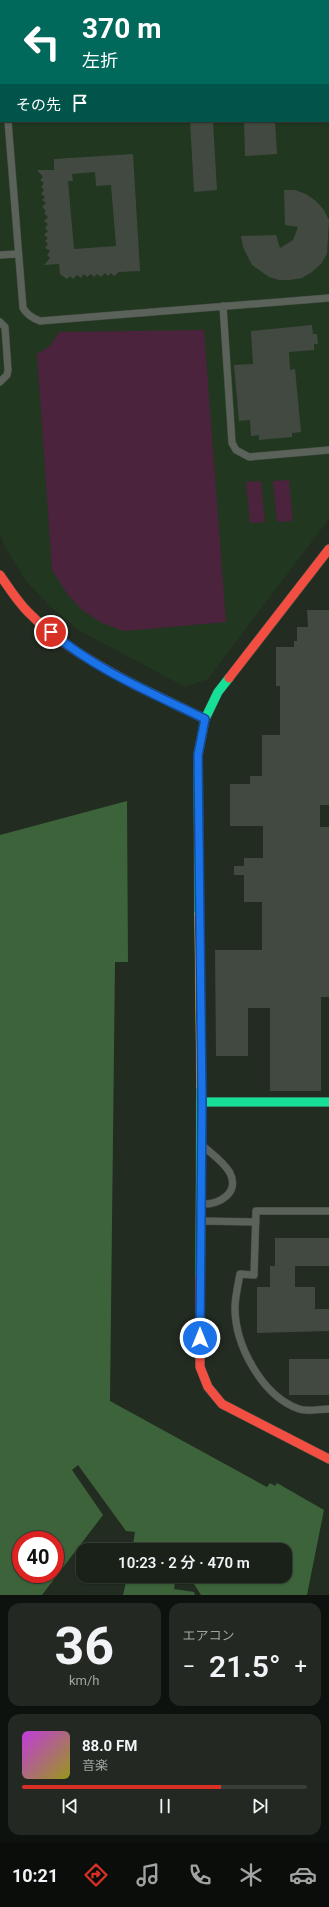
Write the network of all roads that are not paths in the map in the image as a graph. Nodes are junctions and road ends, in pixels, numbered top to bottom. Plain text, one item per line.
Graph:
1 (8, 122) edge
2 (17, 254) junction
3 (0, 255) edge
4 (329, 298) edge
5 (223, 306) junction
6 (0, 322) edge
7 (0, 382) edge
8 (329, 450) edge
9 (329, 549) edge
10 (0, 575) edge
11 (205, 719) junction
12 (202, 1102) junction
13 (329, 1102) edge
14 (201, 1145) junction
15 (201, 1204) junction
16 (329, 1212) edge
17 (201, 1221) junction
18 (256, 1222) junction
19 (329, 1409) edge
20 (329, 1459) edge

1 - 2 lane
2 - 3 lane
2 - 5 lane
4 - 5 lane
5 - 8 lane
6 - 7 lane
9 - 11 street
10 - 11 street
11 - 12 street
12 - 13 street
12 - 14 street
14 - 15 street
14 - 15 lane
15 - 17 street
16 - 18 lane
17 - 18 lane
17 - 20 street
18 - 19 lane

